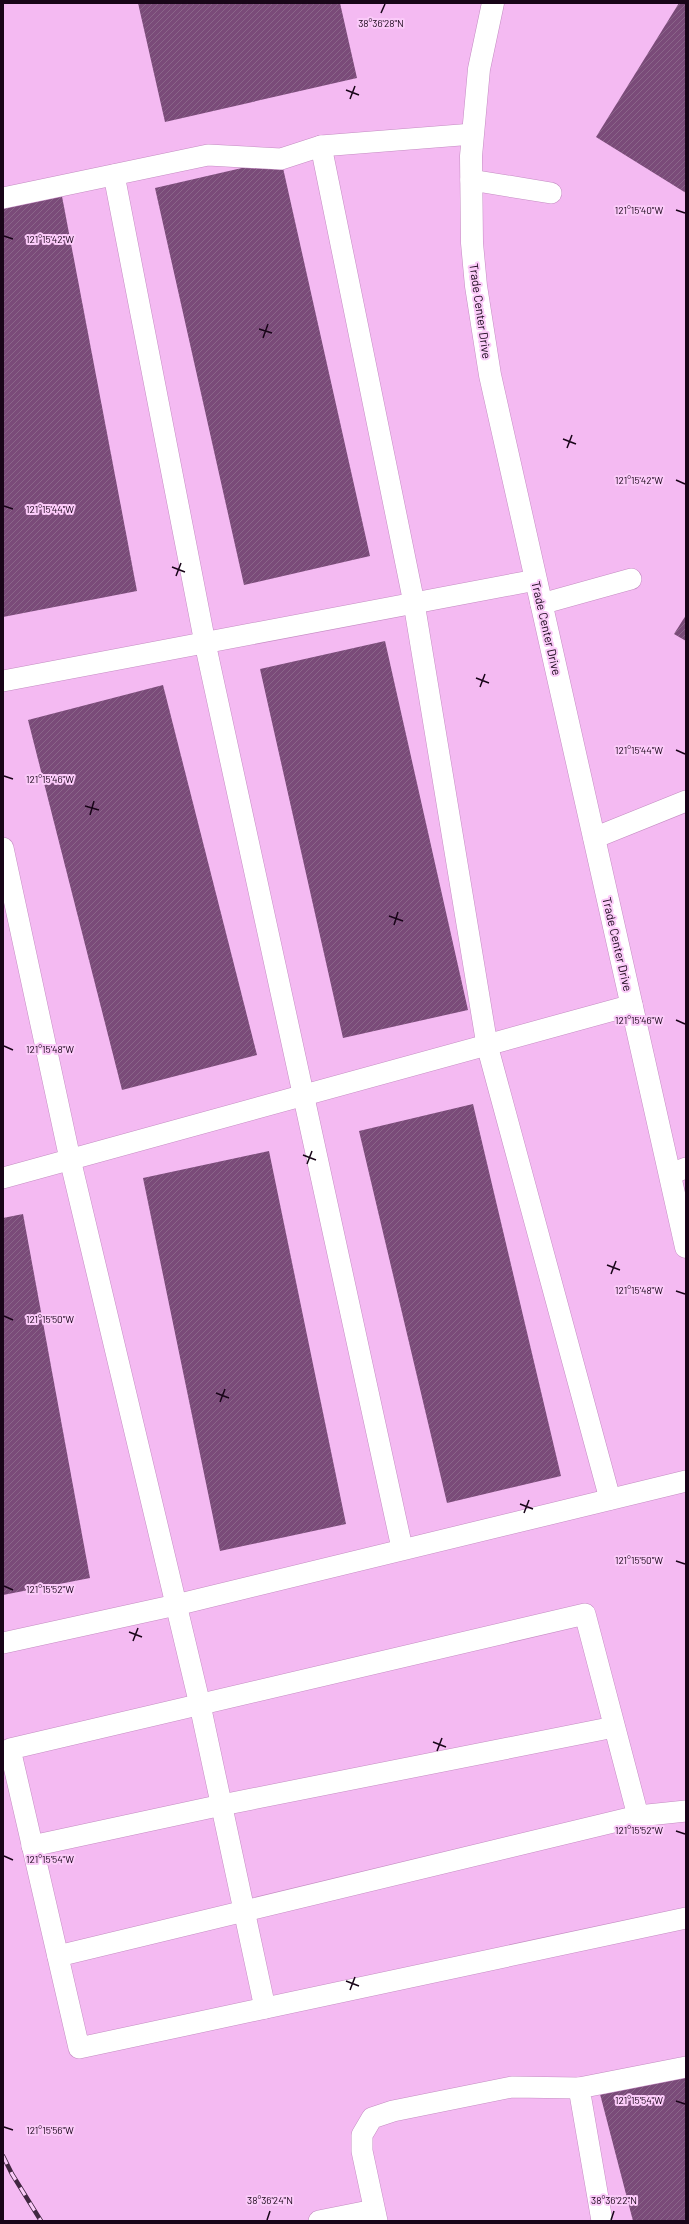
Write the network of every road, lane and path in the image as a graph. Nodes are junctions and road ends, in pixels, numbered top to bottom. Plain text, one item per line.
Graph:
1 (493, 3) edge
2 (473, 134) junction
3 (320, 146) junction
4 (114, 175) junction
5 (471, 180) junction
6 (551, 193) dead end
7 (3, 198) edge
8 (631, 579) dead end
9 (536, 580) junction
10 (414, 603) junction
11 (541, 604) junction
12 (205, 643) junction
13 (3, 681) edge
14 (686, 801) edge
15 (594, 838) junction
16 (3, 848) edge
17 (632, 1006) junction
18 (486, 1045) junction
19 (305, 1095) junction
20 (70, 1159) junction
21 (678, 1171) edge
22 (3, 1178) edge
23 (686, 1247) edge
24 (686, 1481) edge
25 (610, 1499) junction
26 (402, 1548) junction
27 (176, 1605) junction
28 (3, 1643) edge
29 (200, 1705) junction
30 (614, 1727) junction
31 (222, 1805) junction
32 (686, 1811) edge
33 (638, 1816) junction
34 (32, 1846) junction
35 (244, 1911) junction
36 (686, 1918) edge
37 (58, 1956) junction
38 (265, 2008) junction
39 (686, 2067) edge
40 (579, 2088) junction
41 (375, 2216) edge
42 (320, 2221) edge
43 (602, 2221) edge

1 - 2 street, Trade Center Drive
2 - 3 lane
2 - 5 street, Trade Center Drive
3 - 4 lane
3 - 10 lane
4 - 7 lane
4 - 12 lane
5 - 6 lane
5 - 9 street, Trade Center Drive
8 - 11 lane
9 - 10 lane
9 - 11 street, Trade Center Drive
10 - 12 lane
10 - 18 lane
11 - 15 street, Trade Center Drive
12 - 13 lane
12 - 19 lane
14 - 15 lane
15 - 17 street, Trade Center Drive
16 - 20 lane
17 - 18 lane
17 - 21 street, Trade Center Drive
18 - 19 lane
18 - 25 lane
19 - 20 lane
19 - 26 lane
20 - 22 lane
20 - 27 lane
21 - 23 street, Trade Center Drive
24 - 25 lane
25 - 26 lane
26 - 27 lane
27 - 28 lane
27 - 29 lane
29 - 30 lane
29 - 31 lane
29 - 34 lane
30 - 31 lane
30 - 33 lane
31 - 34 lane
31 - 35 lane
32 - 33 lane
33 - 35 lane
34 - 37 lane
35 - 37 lane
35 - 38 lane
36 - 38 lane
37 - 38 lane
39 - 40 lane
40 - 41 lane
40 - 43 lane
41 - 42 lane

